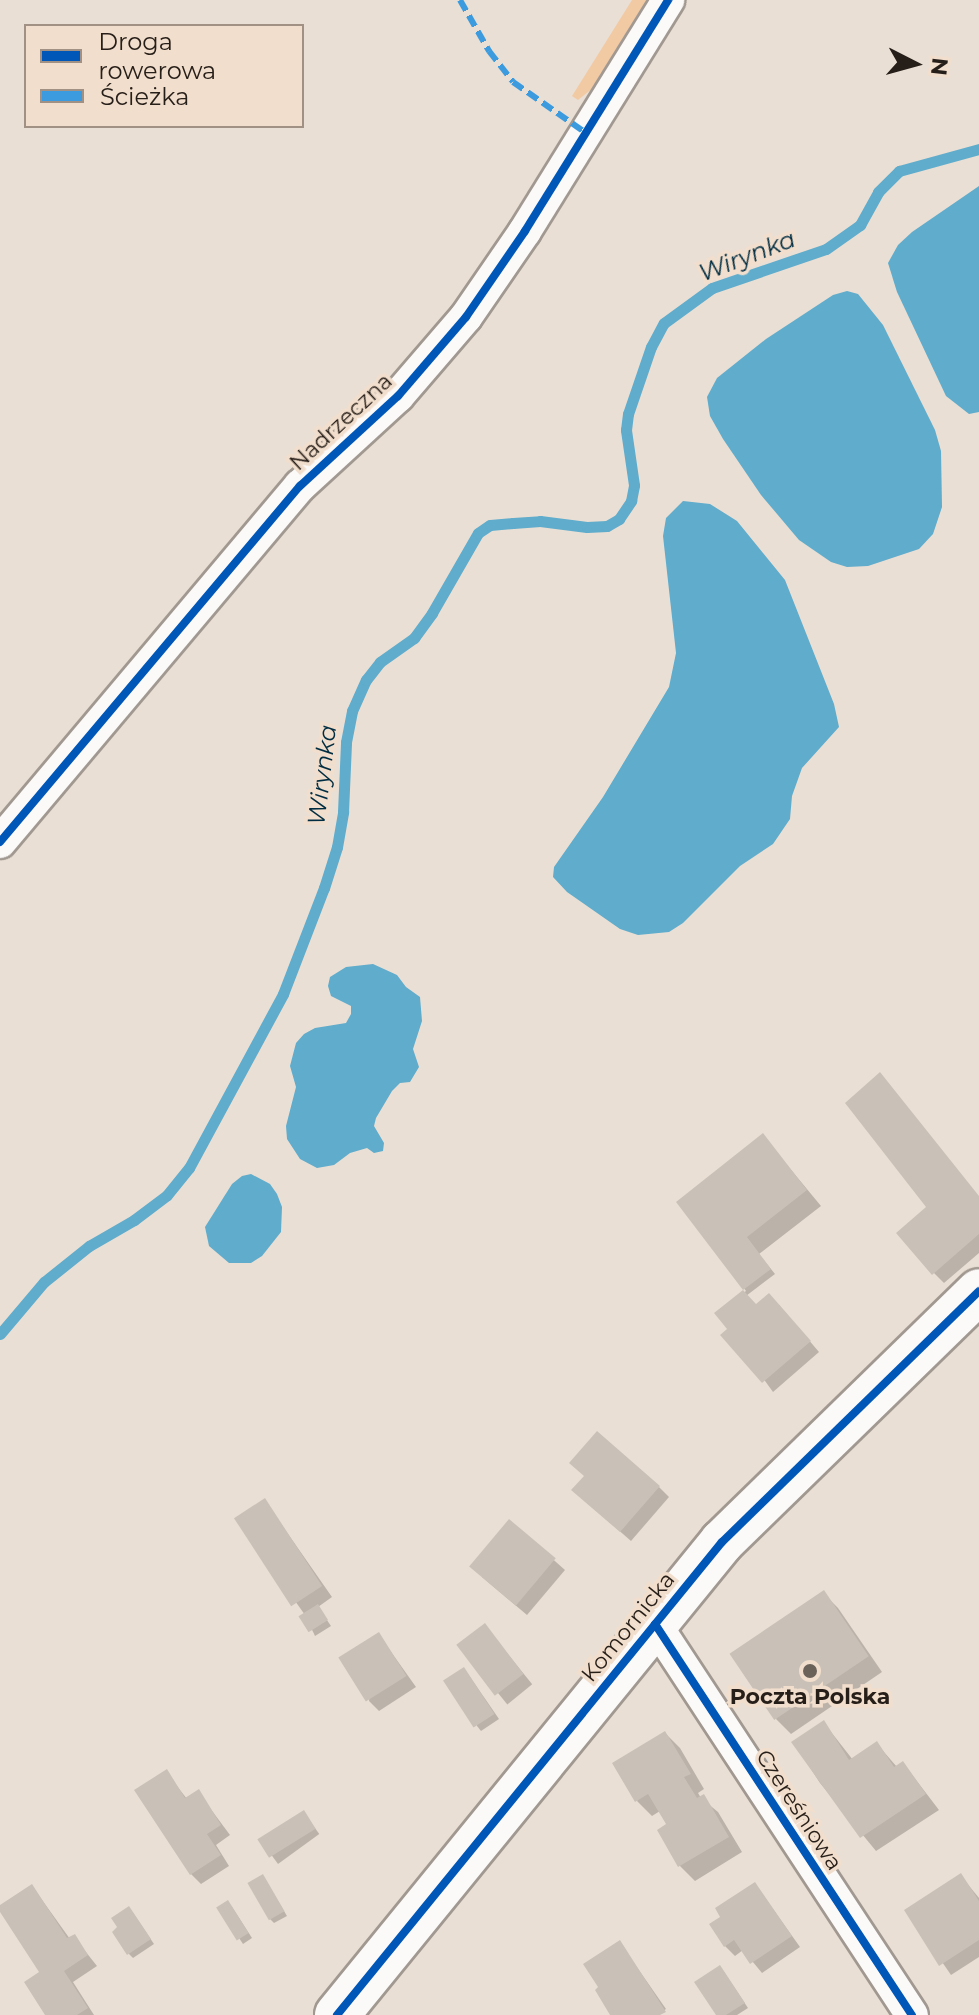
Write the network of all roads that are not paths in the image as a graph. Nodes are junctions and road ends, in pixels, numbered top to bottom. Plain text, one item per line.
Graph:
1 (668, 0) edge
2 (0, 842) edge
3 (979, 1291) edge
4 (655, 1624) junction
5 (337, 2015) edge
6 (912, 2015) edge

1 - 2 street, Nadrzeczna
3 - 4 street, Komornicka
4 - 5 street, Komornicka
4 - 6 street, Czereśniowa

